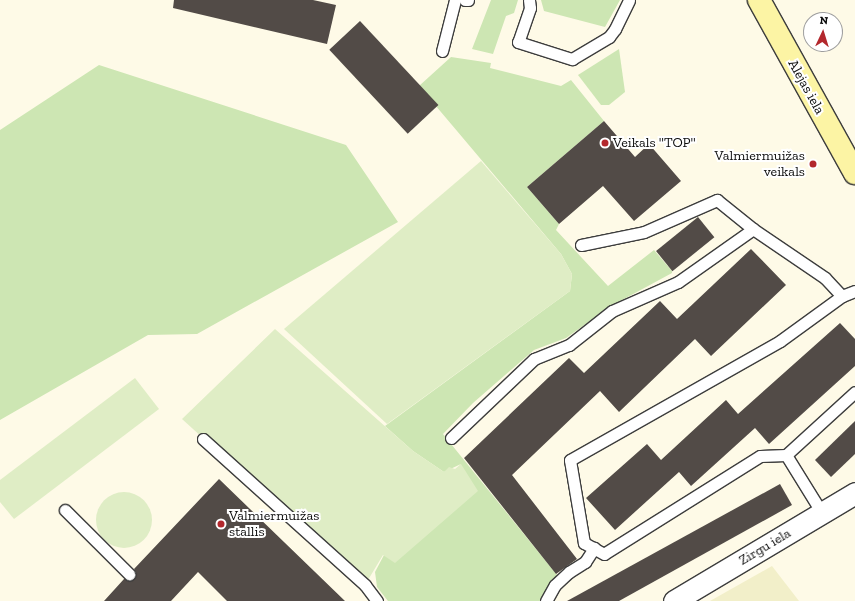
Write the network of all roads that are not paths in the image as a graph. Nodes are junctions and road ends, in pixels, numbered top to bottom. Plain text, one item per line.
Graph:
1 (455, 0) edge
2 (529, 0) edge
3 (629, 0) edge
4 (759, 0) edge
5 (442, 51) dead end
6 (855, 173) edge
7 (753, 229) junction
8 (581, 245) dead end
9 (855, 291) edge
10 (842, 296) junction
11 (855, 392) edge
12 (450, 438) dead end
13 (203, 439) dead end
14 (786, 455) junction
15 (855, 493) edge
16 (65, 510) dead end
17 (822, 513) junction
18 (594, 548) junction
19 (129, 574) dead end
20 (377, 601) edge
21 (546, 601) edge
22 (674, 601) edge

1 - 5 lane
2 - 3 lane
4 - 6 main road, Alejas iela
7 - 8 lane
7 - 10 lane
7 - 12 lane
9 - 10 lane
10 - 18 lane
11 - 14 lane
13 - 20 lane
14 - 17 lane
14 - 18 lane
15 - 17 street, Zirgu iela
16 - 19 lane
17 - 22 street, Zirgu iela
18 - 21 lane

